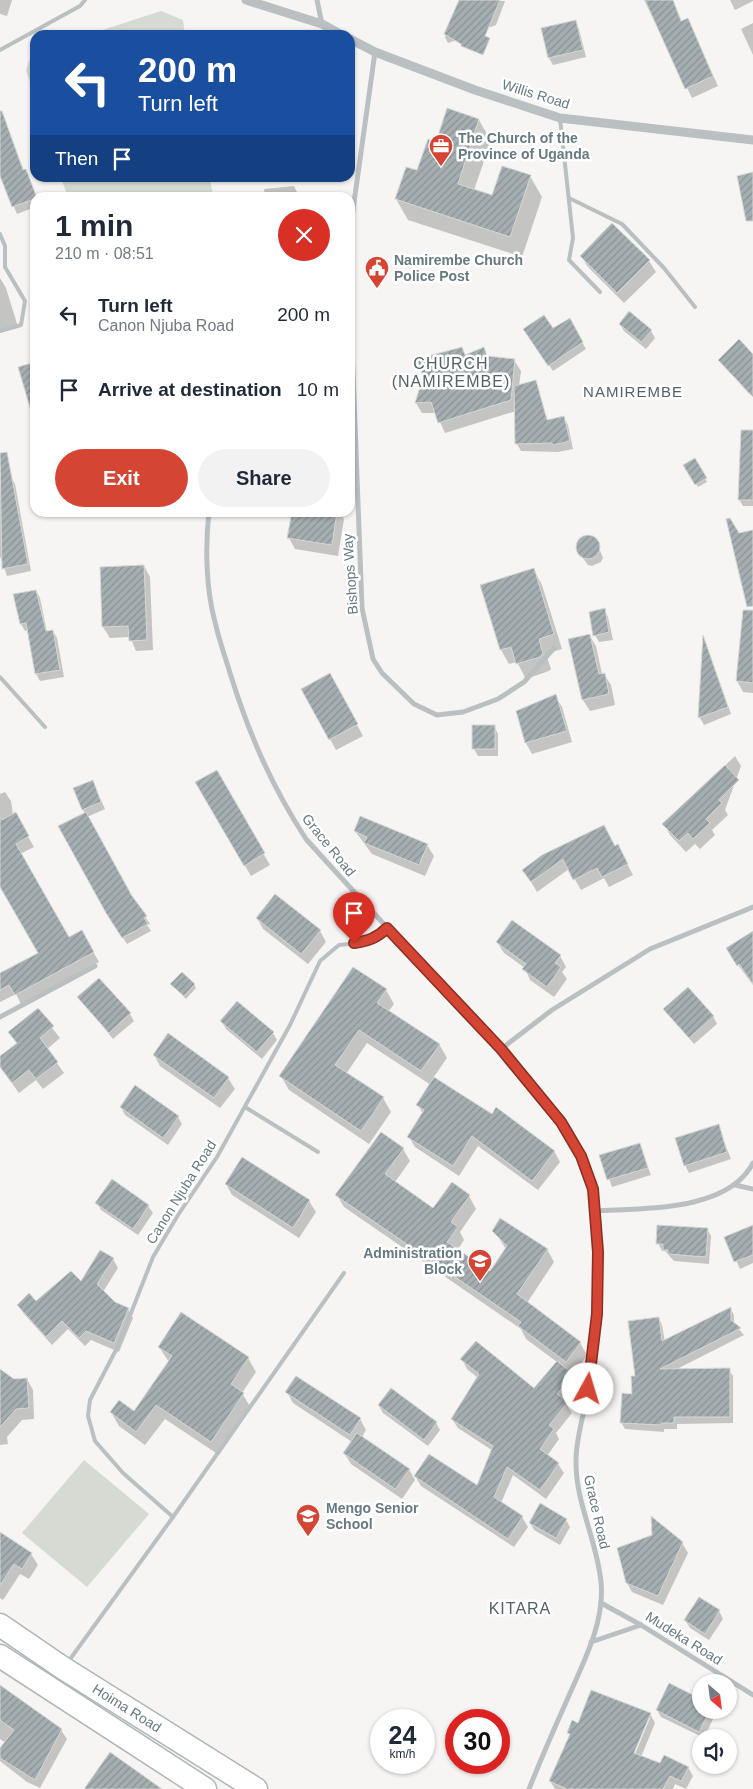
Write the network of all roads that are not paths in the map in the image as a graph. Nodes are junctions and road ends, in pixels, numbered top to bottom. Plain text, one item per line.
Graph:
1 (85, 0) edge
2 (246, 0) edge
3 (317, 0) edge
4 (322, 24) junction
5 (36, 30) edge
6 (333, 30) edge
7 (30, 34) edge
8 (355, 42) edge
9 (0, 50) edge
10 (375, 52) junction
11 (560, 118) junction
12 (753, 140) edge
13 (355, 192) edge
14 (569, 198) junction
15 (0, 234) edge
16 (600, 292) dead end
17 (695, 307) dead end
18 (0, 331) edge
19 (355, 424) edge
20 (209, 517) edge
21 (554, 648) dead end
22 (0, 677) edge
23 (45, 727) dead end
24 (753, 907) edge
25 (387, 928) junction
26 (95, 966) dead end
27 (0, 1017) edge
28 (501, 1049) junction
29 (244, 1107) junction
30 (318, 1152) dead end
31 (753, 1163) edge
32 (735, 1185) junction
33 (753, 1188) edge
34 (596, 1211) junction
35 (344, 1273) dead end
36 (173, 1517) junction
37 (601, 1603) junction
38 (0, 1625) edge
39 (642, 1625) junction
40 (592, 1642) junction
41 (0, 1656) edge
42 (63, 1668) junction
43 (753, 1695) edge
44 (206, 1789) edge
45 (256, 1789) edge
46 (528, 1789) edge

1 - 5 lane
2 - 4 street
3 - 4 street
4 - 6 street
7 - 9 lane
8 - 10 street, Willis Road
10 - 11 street, Willis Road
10 - 13 street, Bishops Way
11 - 12 street, Willis Road
11 - 14 lane
14 - 16 lane
14 - 17 lane
15 - 18 lane
19 - 21 street, Bishops Way
20 - 25 street, Grace Road
22 - 23 lane
24 - 28 street
25 - 28 street, Grace Road
25 - 29 lane, Canon Njuba Road
26 - 27 street
28 - 34 street, Grace Road
29 - 30 lane
29 - 36 lane, Canon Njuba Road
31 - 32 street
32 - 33 street
32 - 34 street
34 - 37 street, Grace Road
35 - 36 lane
36 - 42 lane
37 - 39 street, Mudeka Road
37 - 40 street, Grace Road
38 - 42 main road, Hoima Road
39 - 40 street
39 - 43 street, Mudeka Road
40 - 46 street, Grace Road
41 - 44 main road, Hoima Road
42 - 45 main road, Hoima Road

